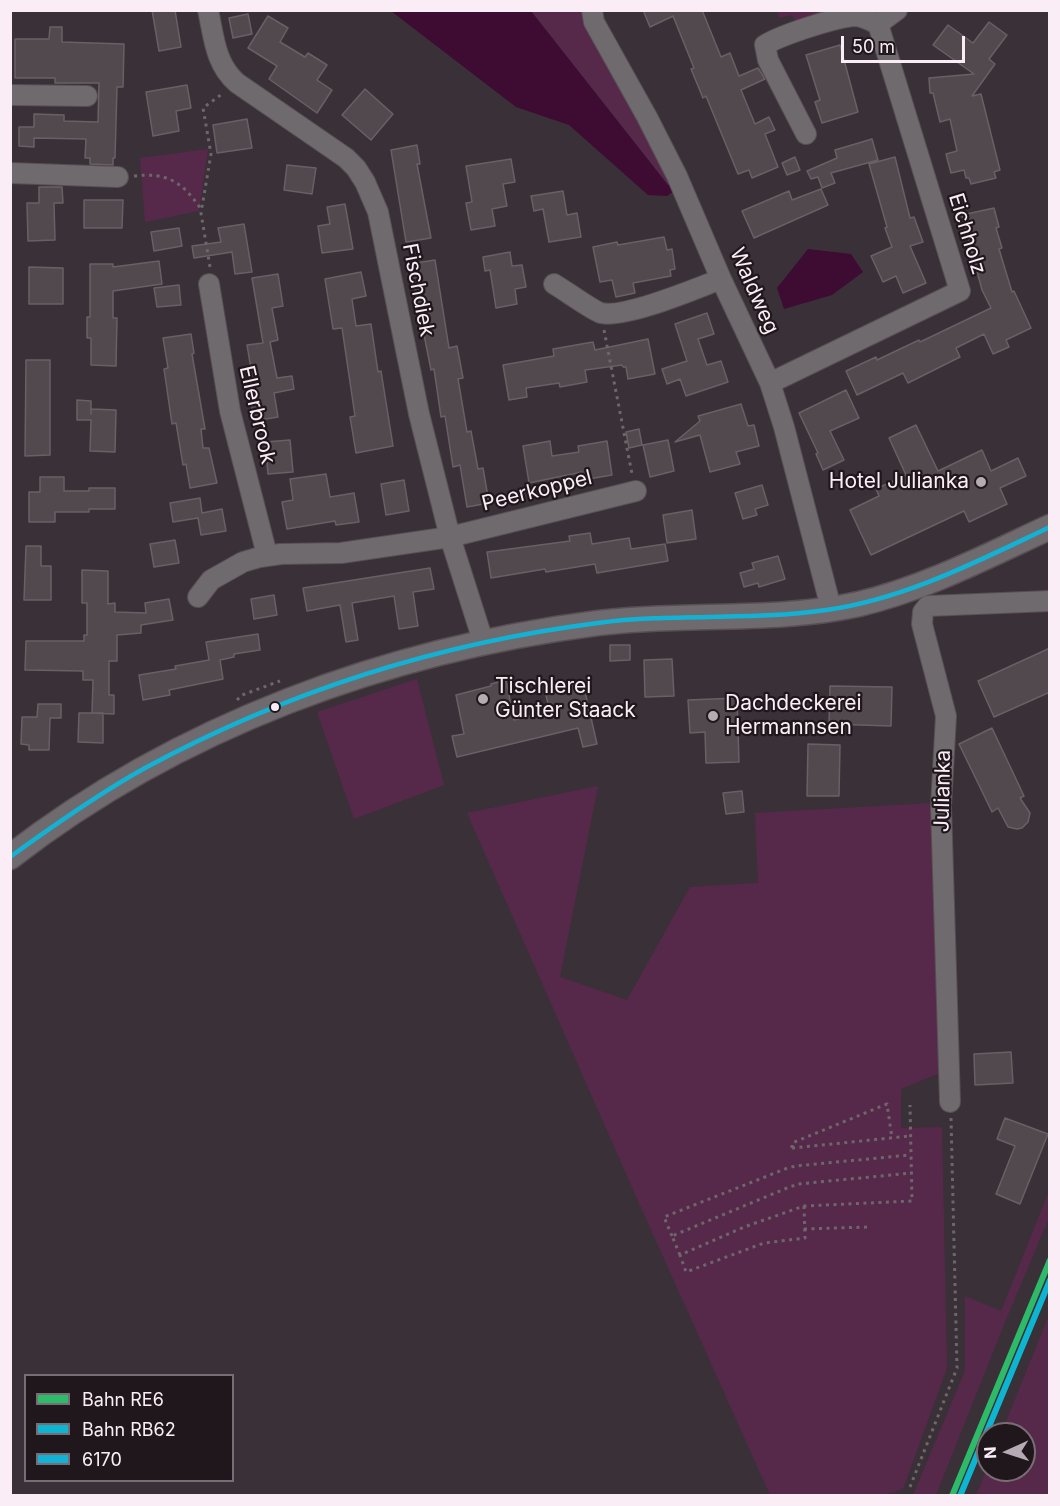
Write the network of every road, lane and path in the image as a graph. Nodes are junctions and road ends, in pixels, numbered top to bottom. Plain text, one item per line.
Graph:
1 (208, 10) edge
2 (592, 10) edge
3 (897, 10) edge
4 (878, 24) junction
5 (237, 83) junction
6 (10, 95) edge
7 (87, 96) dead end
8 (806, 134) dead end
9 (10, 173) edge
10 (118, 177) joint
11 (201, 209) junction
12 (721, 279) junction
13 (208, 284) joint
14 (554, 284) dead end
15 (601, 313) junction
16 (770, 383) junction
17 (636, 491) joint
18 (1050, 527) edge
19 (450, 537) junction
20 (267, 555) junction
21 (198, 597) dead end
22 (1050, 601) edge
23 (831, 608) junction
24 (484, 644) junction
25 (10, 857) edge
26 (950, 1102) joint
27 (910, 1105) dead end
28 (910, 1137) junction
29 (892, 1138) junction
30 (911, 1155) junction
31 (912, 1173) junction
32 (804, 1206) junction
33 (869, 1227) dead end
34 (804, 1229) junction
35 (672, 1236) junction
36 (680, 1255) junction
37 (910, 1487) dead end

1 - 5 street, Fischdiek
2 - 12 street, Waldweg
3 - 4 street
4 - 8 street
4 - 16 street, Eichholz
5 - 11 path
5 - 19 street, Fischdiek
6 - 7 street
9 - 10 street
10 - 11 path
11 - 13 path
12 - 15 street
12 - 16 street, Waldweg
13 - 20 street, Ellerbrook
14 - 15 street
15 - 17 path
16 - 23 street, Waldweg
17 - 19 street, Peerkoppel
18 - 23 street
19 - 20 street
19 - 24 street, Fischdiek
20 - 21 street
22 - 26 street, Julianka
23 - 24 street
24 - 25 street
26 - 37 path
27 - 28 path
28 - 29 path
28 - 30 path
29 - 29 path
30 - 31 path
30 - 35 path
31 - 32 path
31 - 35 path
32 - 34 path
32 - 36 path
33 - 34 path
34 - 36 path
35 - 36 path

